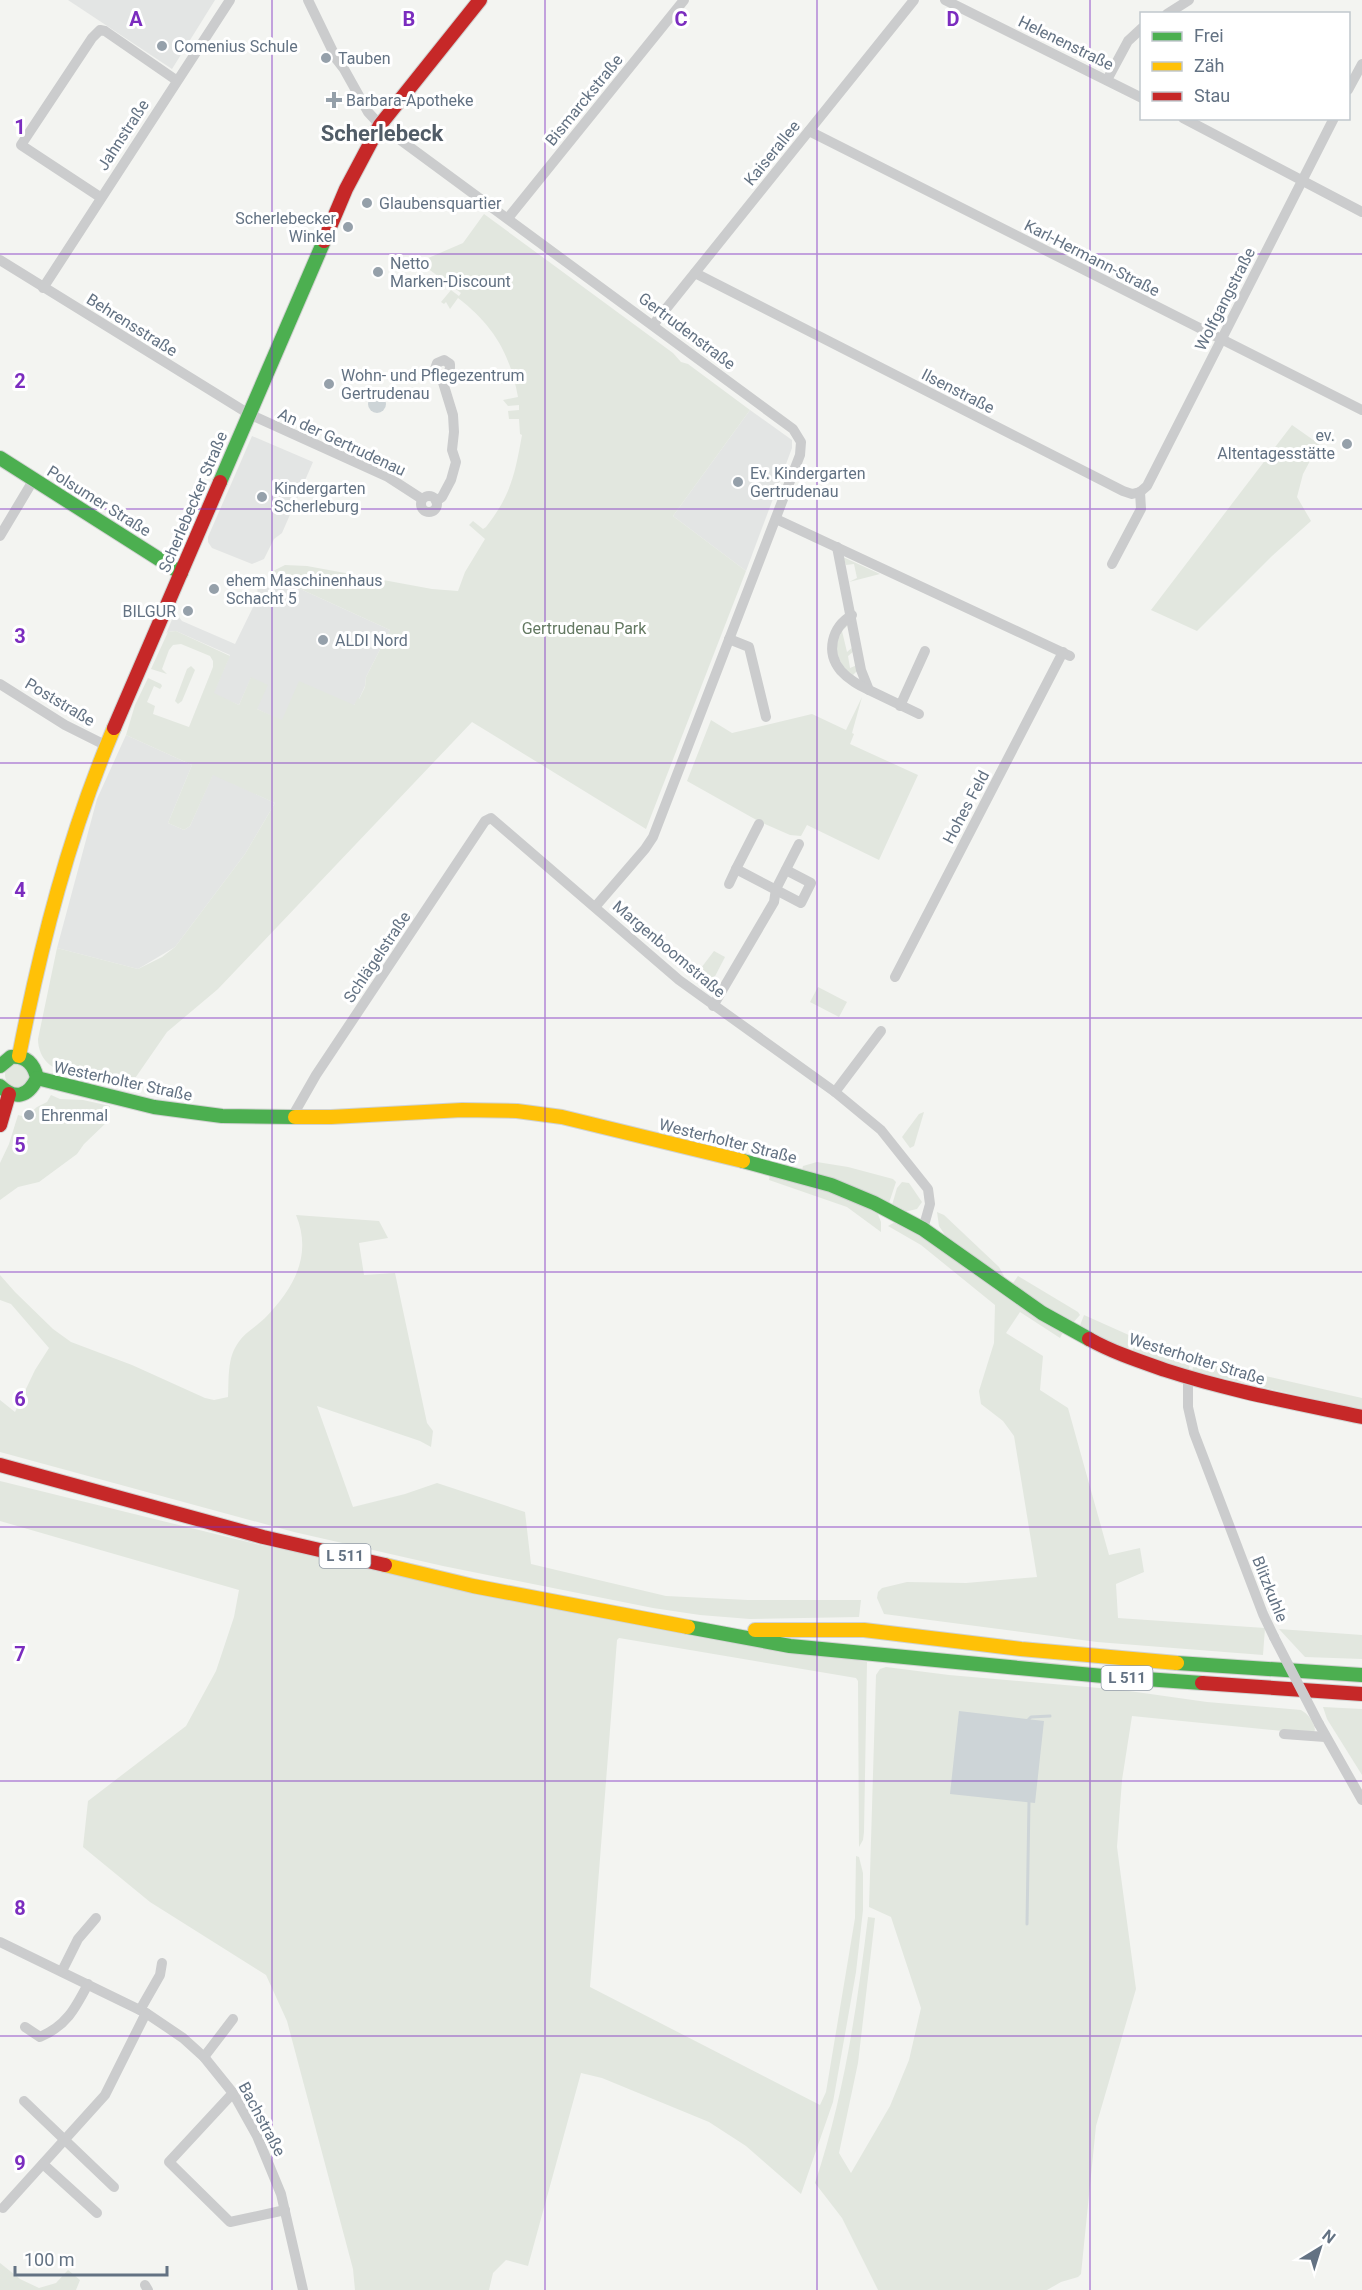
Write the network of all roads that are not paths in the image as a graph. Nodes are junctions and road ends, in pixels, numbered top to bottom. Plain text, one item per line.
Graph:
1 (230, 0) edge
2 (308, 0) edge
3 (480, 0) edge
4 (684, 0) edge
5 (914, 0) edge
6 (945, 0) edge
7 (1189, 0) edge
8 (1170, 12) edge
9 (1140, 30) edge
10 (1362, 64) edge
11 (176, 80) junction
12 (1107, 80) junction
13 (1350, 86) edge
14 (1140, 97) edge
15 (1187, 120) edge
16 (1333, 120) edge
17 (380, 125) junction
18 (808, 131) junction
19 (1302, 181) junction
20 (100, 197) junction
21 (1362, 212) edge
22 (508, 218) junction
23 (0, 261) edge
24 (695, 273) junction
25 (43, 288) junction
26 (653, 325) junction
27 (1221, 340) junction
28 (441, 376) dead end
29 (1362, 410) edge
30 (249, 414) junction
31 (0, 458) edge
32 (34, 479) junction
33 (1140, 492) junction
34 (776, 519) junction
35 (0, 536) edge
36 (837, 547) junction
37 (1112, 564) dead end
38 (181, 573) junction
39 (852, 615) junction
40 (729, 639) junction
41 (926, 651) dead end
42 (0, 684) edge
43 (868, 690) junction
44 (900, 705) junction
45 (919, 714) dead end
46 (766, 717) dead end
47 (105, 745) junction
48 (491, 818) joint
49 (759, 824) dead end
50 (799, 844) dead end
51 (736, 869) junction
52 (786, 870) junction
53 (729, 884) dead end
54 (776, 889) junction
55 (595, 906) junction
56 (895, 976) dead end
57 (713, 1006) junction
58 (881, 1031) dead end
59 (19, 1056) junction
60 (0, 1066) edge
61 (37, 1078) junction
62 (5, 1090) edge
63 (835, 1092) junction
64 (292, 1117) junction
65 (0, 1125) edge
66 (923, 1229) junction
67 (1188, 1377) junction
68 (1362, 1417) edge
69 (0, 1465) edge
70 (695, 1626) junction
71 (1362, 1676) edge
72 (1362, 1694) edge
73 (1284, 1734) dead end
74 (1325, 1737) junction
75 (1362, 1800) edge
76 (96, 1918) dead end
77 (0, 1942) edge
78 (162, 1964) dead end
79 (62, 1971) junction
80 (88, 1984) junction
81 (143, 2012) junction
82 (233, 2019) dead end
83 (25, 2027) dead end
84 (204, 2057) junction
85 (233, 2093) junction
86 (24, 2101) dead end
87 (66, 2140) junction
88 (43, 2164) junction
89 (114, 2187) dead end
90 (3, 2208) dead end
91 (285, 2210) junction
92 (96, 2213) dead end
93 (303, 2290) edge

1 - 11 street, Jahnstraße
2 - 17 street, Gertrudenstraße
3 - 17 main road, Scherlebecker Straße
4 - 22 street, Bismarckstraße
5 - 18 street, Kaiserallee
6 - 12 street, Helenenstraße
7 - 8 street
9 - 12 street
10 - 13 street
11 - 20 street, Jahnstraße
11 - 20 street
12 - 14 street, Helenenstraße
15 - 19 street
16 - 19 street, Wolfgangstraße
17 - 22 street, Gertrudenstraße
17 - 30 main road, Scherlebecker Straße
18 - 24 street, Kaiserallee
18 - 27 street, Karl-Hermann-Straße
19 - 21 street
19 - 27 street, Wolfgangstraße
20 - 25 street, Jahnstraße
22 - 26 street, Gertrudenstraße
23 - 25 street, Behrensstraße
24 - 26 street, Kaiserallee
24 - 33 street, Ilsenstraße
25 - 30 street, Behrensstraße
26 - 34 street, Gertrudenstraße
27 - 29 street, Karl-Hermann-Straße
27 - 33 street, Wolfgangstraße
28 - 30 street, An der Gertrudenau
30 - 38 main road, Scherlebecker Straße
31 - 32 main road, Polsumer Straße
32 - 35 street
32 - 38 main road, Polsumer Straße
33 - 37 street
34 - 36 street, Hohes Feld
34 - 40 street, Gertrudenstraße
36 - 39 street
36 - 56 street, Hohes Feld
38 - 47 main road, Scherlebecker Straße
39 - 43 street
39 - 43 street
40 - 46 street
40 - 55 street, Gertrudenstraße
41 - 44 street
42 - 47 street, Poststraße
43 - 44 street
44 - 45 street
47 - 59 main road, Scherlebecker Straße
48 - 55 street, Margenboomstraße
48 - 64 street, Schlägelstraße
49 - 51 street
50 - 52 street
51 - 53 street
51 - 54 street
52 - 54 street
52 - 54 street
54 - 57 street
55 - 57 street, Margenboomstraße
57 - 63 street, Margenboomstraße
58 - 63 street
59 - 60 main road
59 - 61 main road, Westerholter Straße
61 - 62 main road, Westerholter Straße
61 - 64 main road, Westerholter Straße
62 - 65 main road
63 - 66 street, Margenboomstraße
64 - 66 main road, Westerholter Straße
66 - 67 main road, Westerholter Straße
67 - 68 main road, Westerholter Straße
67 - 74 street, Blitzkuhle, bridge
69 - 70 main road, L 511
70 - 71 main road, L 511
70 - 72 main road, L 511
73 - 74 street
74 - 75 street, Blitzkuhle
76 - 79 street
77 - 79 street, Bachstraße
78 - 81 street
79 - 80 street, Bachstraße
80 - 81 street, Bachstraße
80 - 83 street
81 - 84 street, Bachstraße
81 - 87 street
82 - 84 street
84 - 85 street, Bachstraße
85 - 91 street, Bachstraße
85 - 91 street
86 - 87 street
87 - 88 street
87 - 89 street
88 - 90 street
88 - 92 street
91 - 93 street, Bachstraße

